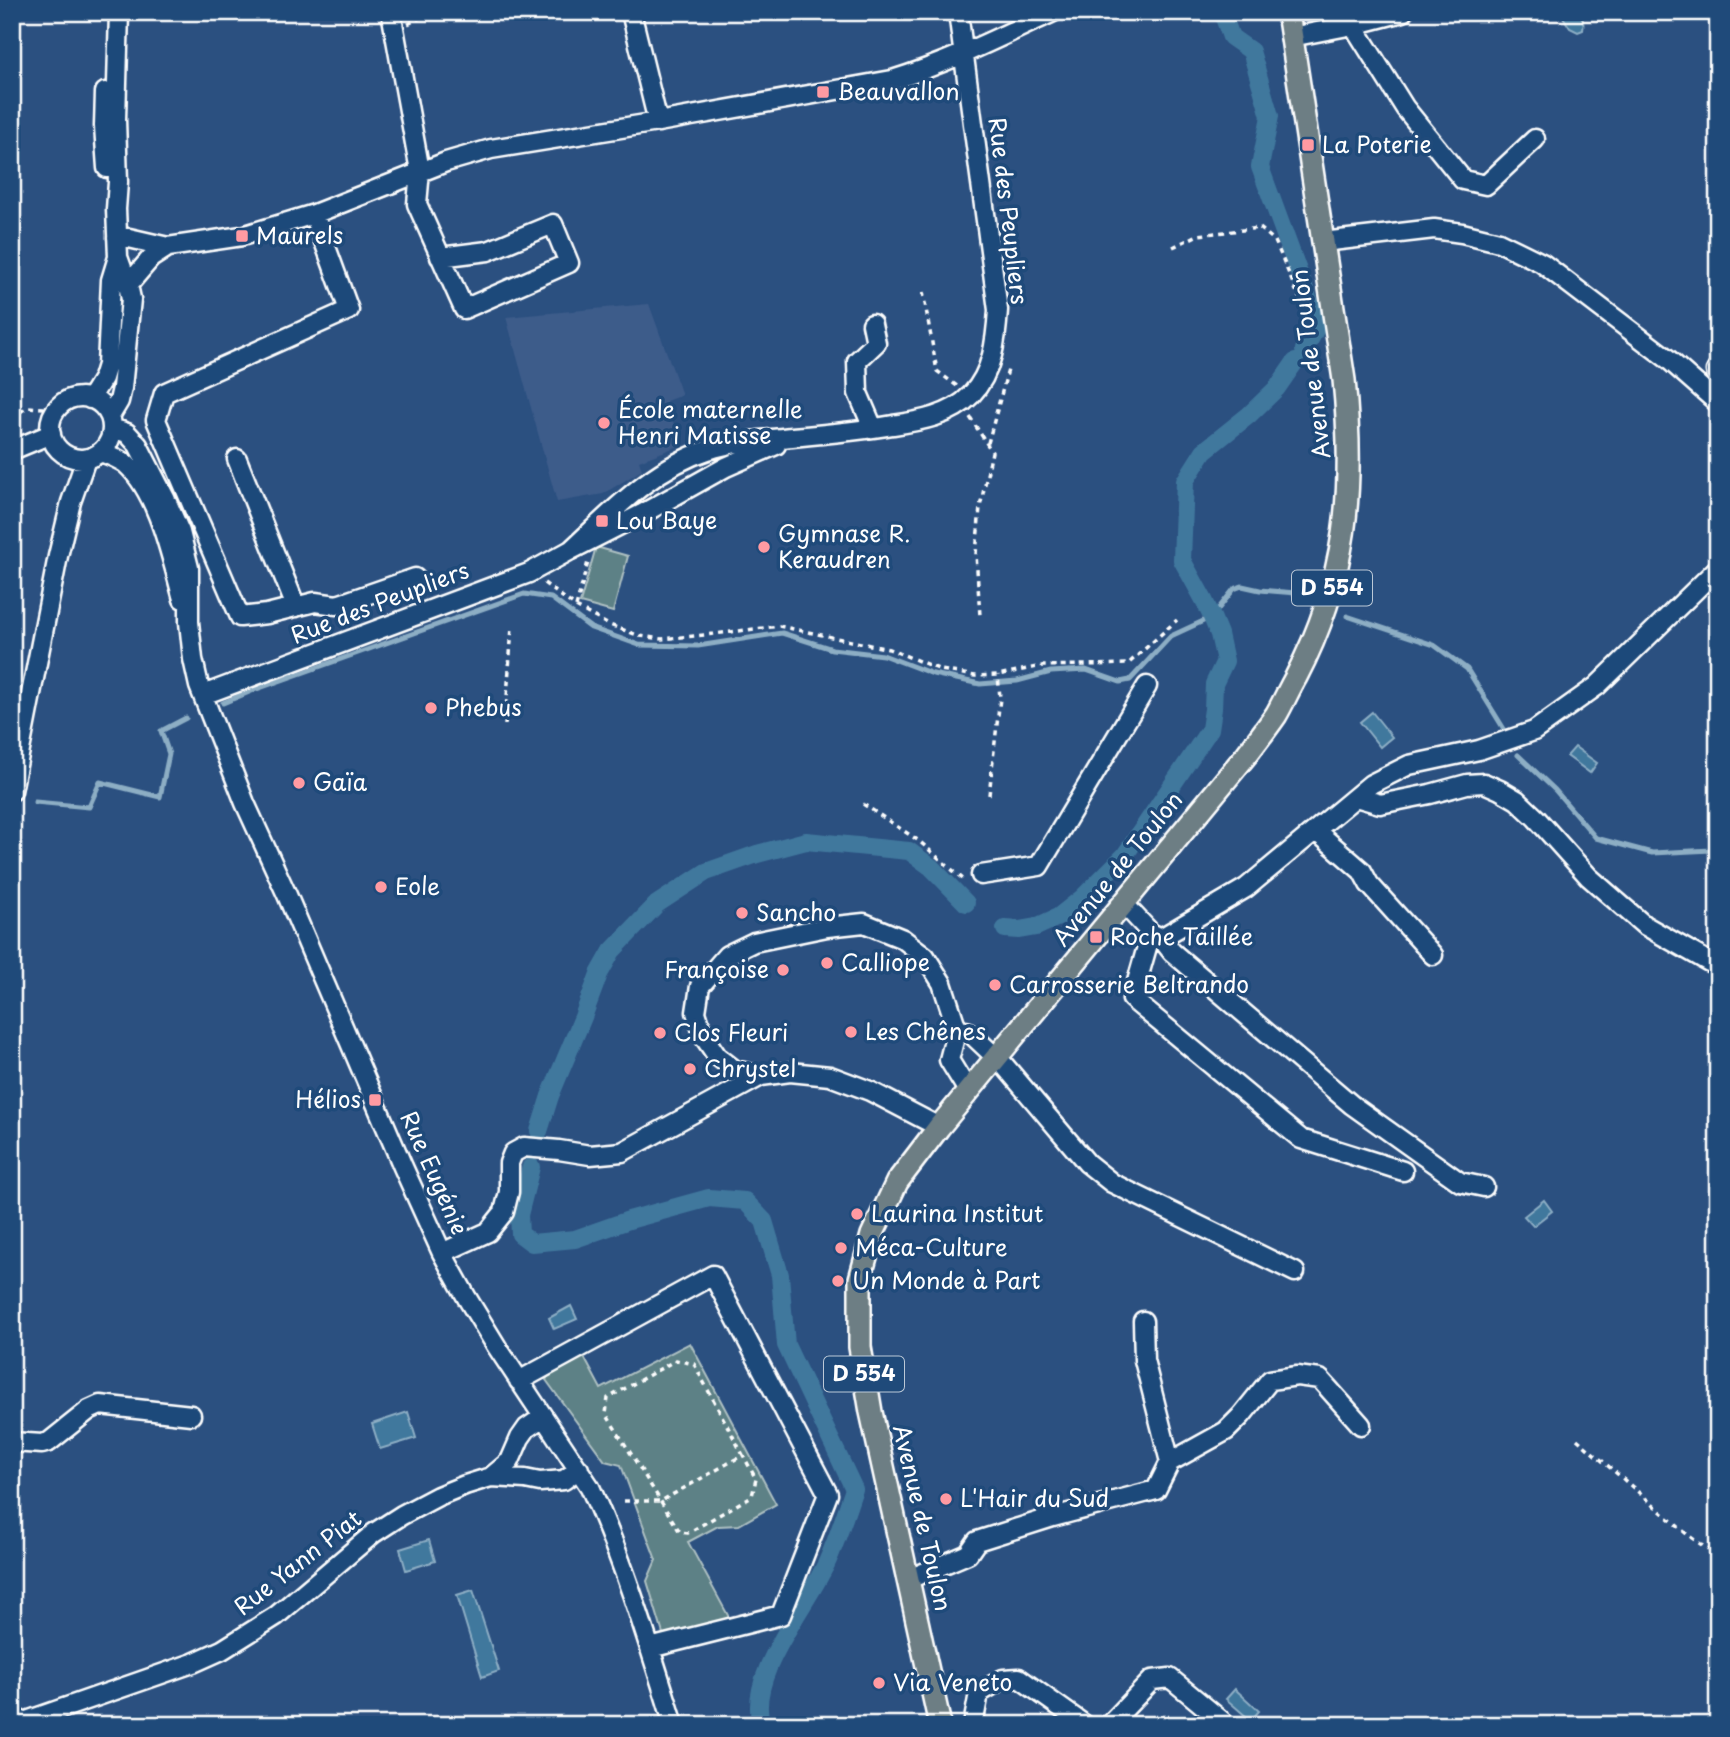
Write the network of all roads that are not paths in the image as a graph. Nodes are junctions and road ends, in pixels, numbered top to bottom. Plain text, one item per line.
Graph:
1 (112, 12) edge
2 (119, 12) edge
3 (391, 12) edge
4 (631, 12) edge
5 (958, 12) edge
6 (1053, 12) edge
7 (1288, 12) edge
8 (1403, 12) edge
9 (1353, 24) junction
10 (1291, 37) junction
11 (964, 54) junction
12 (658, 122) junction
13 (1535, 139) dead end
14 (420, 171) junction
15 (116, 209) junction
16 (314, 214) junction
17 (117, 238) junction
18 (1323, 242) junction
19 (168, 247) junction
20 (118, 257) junction
21 (440, 257) junction
22 (150, 258) junction
23 (130, 292) junction
24 (111, 300) junction
25 (872, 324) dead end
26 (1718, 368) edge
27 (1718, 380) edge
28 (90, 399) junction
29 (1718, 403) edge
30 (111, 422) junction
31 (873, 428) junction
32 (51, 434) junction
33 (796, 437) junction
34 (12, 450) edge
35 (64, 454) junction
36 (94, 455) junction
37 (237, 459) dead end
38 (71, 502) junction
39 (571, 550) junction
40 (1718, 568) edge
41 (415, 578) dead end
42 (296, 607) junction
43 (190, 622) junction
44 (1147, 686) dead end
45 (202, 695) junction
46 (12, 791) edge
47 (1356, 797) junction
48 (1316, 831) junction
49 (973, 878) road end
50 (1124, 904) junction
51 (1156, 936) junction
52 (1433, 955) dead end
53 (1709, 962) dead end
54 (957, 1029) junction
55 (996, 1058) junction
56 (761, 1076) junction
57 (968, 1091) junction
58 (939, 1127) junction
59 (1403, 1171) dead end
60 (1484, 1186) dead end
61 (442, 1253) junction
62 (1295, 1272) dead end
63 (1143, 1321) dead end
64 (519, 1381) junction
65 (191, 1415) dead end
66 (543, 1417) junction
67 (1361, 1425) dead end
68 (12, 1442) edge
69 (513, 1453) junction
70 (1170, 1462) junction
71 (579, 1469) junction
72 (491, 1477) junction
73 (525, 1479) junction
74 (909, 1579) junction
75 (650, 1647) junction
76 (15, 1725) edge
77 (674, 1725) edge
78 (940, 1725) edge
79 (973, 1725) edge
80 (1085, 1725) edge
81 (1108, 1725) edge
82 (1227, 1725) edge

1 - 15 street
2 - 15 street
3 - 14 street
4 - 12 street
5 - 11 street, Rue des Peupliers
6 - 11 street
7 - 10 main road, Avenue de Toulon / D 554
8 - 9 street
9 - 10 street
9 - 13 street
10 - 18 main road, Avenue de Toulon / D 554
11 - 12 street
11 - 31 street, Rue des Peupliers
12 - 14 street
14 - 16 street
14 - 21 street
15 - 17 street
16 - 19 street
16 - 42 street
17 - 19 street
17 - 20 street
18 - 29 street
18 - 50 main road, Avenue de Toulon / D 554
19 - 22 street
20 - 22 street
20 - 23 street
20 - 24 street
21 - 21 street
22 - 23 street
23 - 24 street
23 - 30 street
24 - 28 street
25 - 31 street
26 - 27 street
28 - 30 street
28 - 32 street
30 - 36 street
30 - 43 street, Rue Eugénie
31 - 33 street, Rue des Peupliers
32 - 34 street
32 - 35 street
33 - 39 street, Rue des Peupliers
33 - 39 street, Rue des Peupliers
35 - 36 street
35 - 38 street
36 - 38 street
36 - 43 street, Rue Eugénie
37 - 42 street
38 - 46 street
39 - 45 street, Rue des Peupliers
40 - 47 street
41 - 42 street
43 - 45 street, Rue Eugénie
44 - 49 street
45 - 61 street, Rue Eugénie
47 - 48 street
47 - 53 street
48 - 51 street
48 - 52 street
50 - 51 street
50 - 55 main road, Avenue de Toulon / D 554
51 - 59 street
51 - 60 street
54 - 55 street
54 - 56 street
54 - 57 street
55 - 57 main road, Avenue de Toulon / D 554
55 - 62 street
56 - 58 street
56 - 61 street
57 - 58 main road, Avenue de Toulon / D 554
58 - 74 main road, Avenue de Toulon / D 554
61 - 64 street, Rue Eugénie
63 - 70 street
64 - 66 street, Rue Eugénie
64 - 75 street
65 - 68 street
66 - 69 street, Rue Yann Piat
66 - 71 street, Rue Eugénie
67 - 70 street
69 - 72 street, Rue Yann Piat
69 - 73 street
70 - 74 street
71 - 73 street, Rue Yann Piat
71 - 75 street, Rue Eugénie
72 - 73 street, Rue Yann Piat
72 - 76 street, Rue Yann Piat
74 - 78 main road, Avenue de Toulon / D 554
75 - 77 street, Rue Eugénie
79 - 80 street
81 - 82 street

